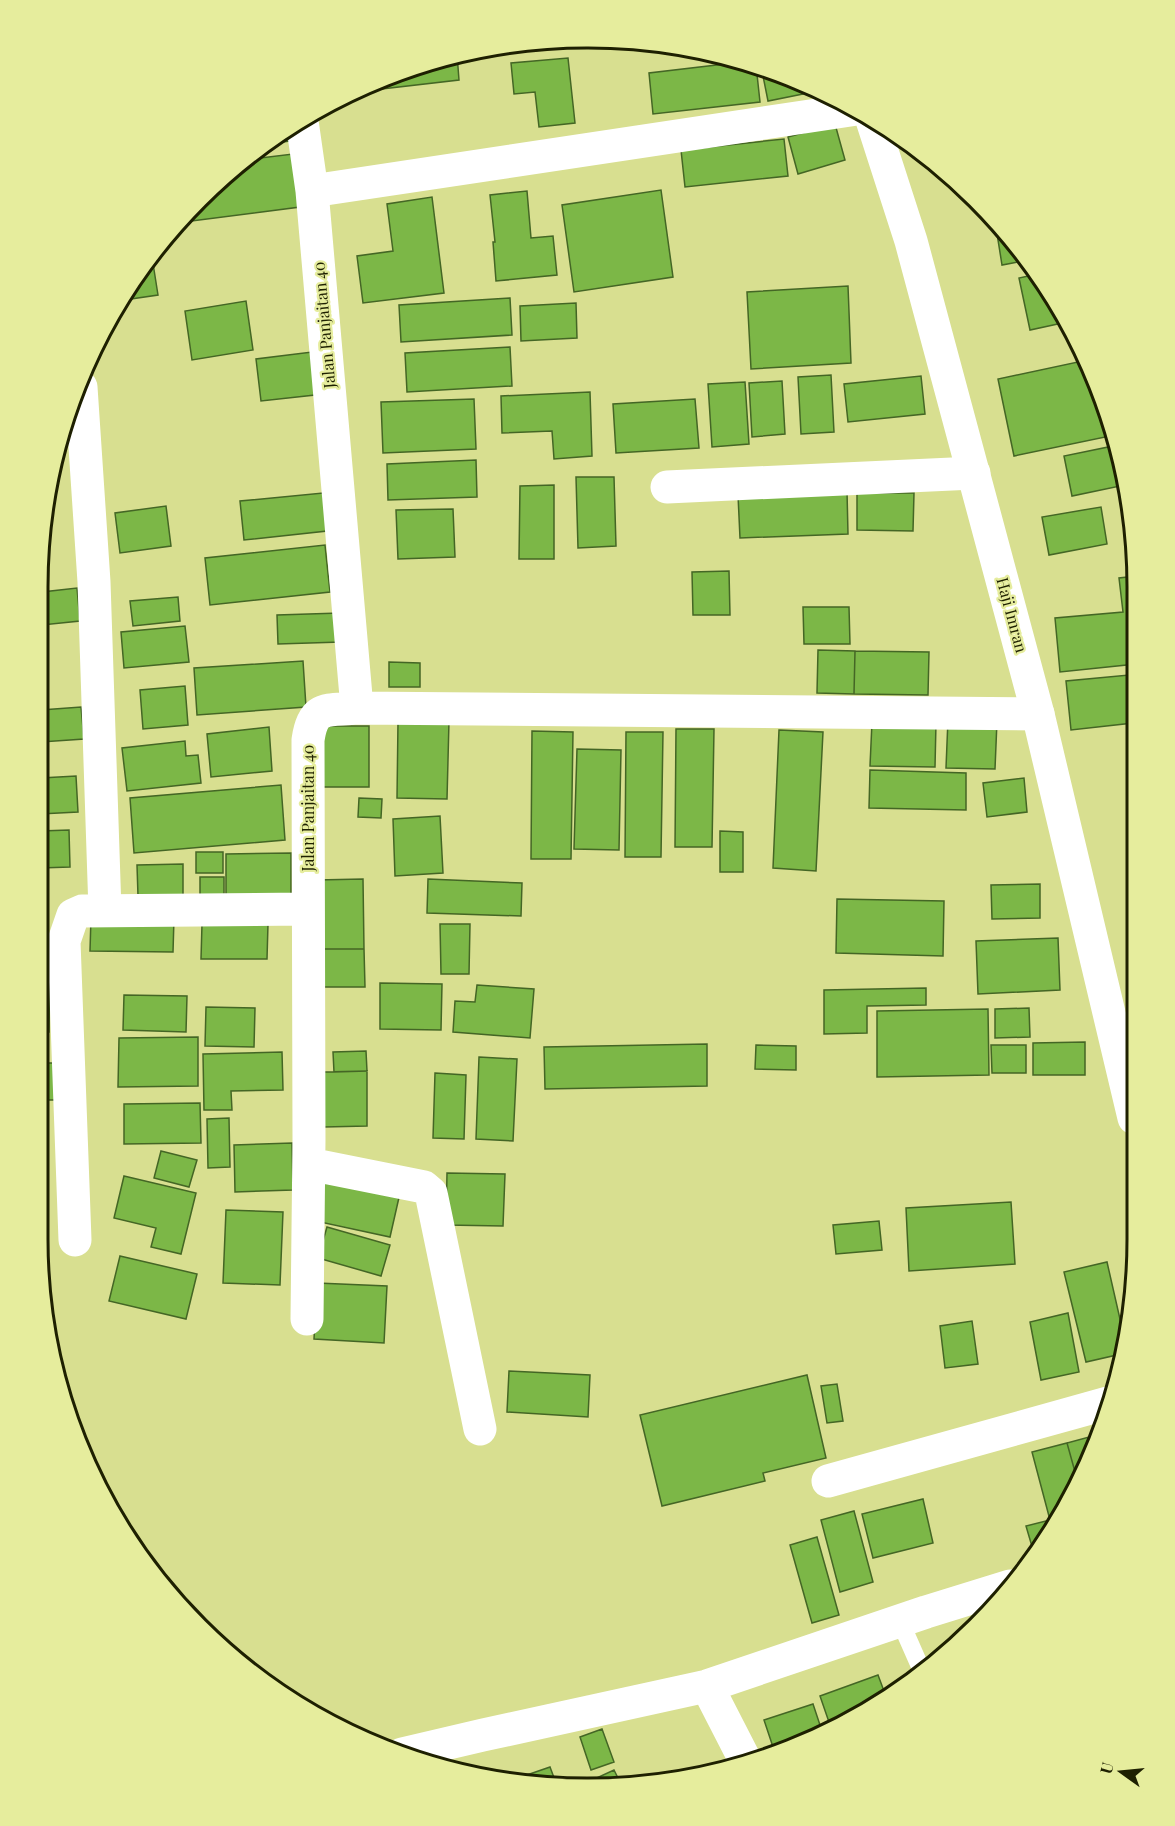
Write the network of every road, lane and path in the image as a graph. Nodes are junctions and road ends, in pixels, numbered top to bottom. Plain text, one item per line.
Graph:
1 (840, 111) edge
2 (303, 129) edge
3 (876, 132) edge
4 (312, 191) junction
5 (82, 401) edge
6 (974, 473) junction
7 (667, 487) dead end
8 (357, 708) junction
9 (1038, 714) junction
10 (307, 909) junction
11 (105, 911) junction
12 (1127, 1089) edge
13 (309, 1164) junction
14 (75, 1240) dead end
15 (307, 1319) dead end
16 (1100, 1405) edge
17 (480, 1429) dead end
18 (828, 1481) dead end
19 (995, 1592) edge
20 (900, 1621) junction
21 (919, 1664) edge
22 (707, 1686) junction
23 (418, 1750) edge
24 (742, 1755) edge

1 - 4 street
2 - 4 street, Jalan Panjaitan 40
3 - 6 street, Haji Imran
4 - 8 street, Jalan Panjaitan 40
5 - 11 street
6 - 7 street
6 - 9 street, Haji Imran
8 - 9 street
8 - 10 street, Jalan Panjaitan 40
9 - 12 street, Haji Imran
10 - 11 street
10 - 13 street, Jalan Panjaitan 40
11 - 14 street
13 - 15 street, Jalan Panjaitan 40
13 - 17 street
16 - 18 street
19 - 20 street
20 - 21 lane
20 - 22 street
22 - 23 street
22 - 24 street

